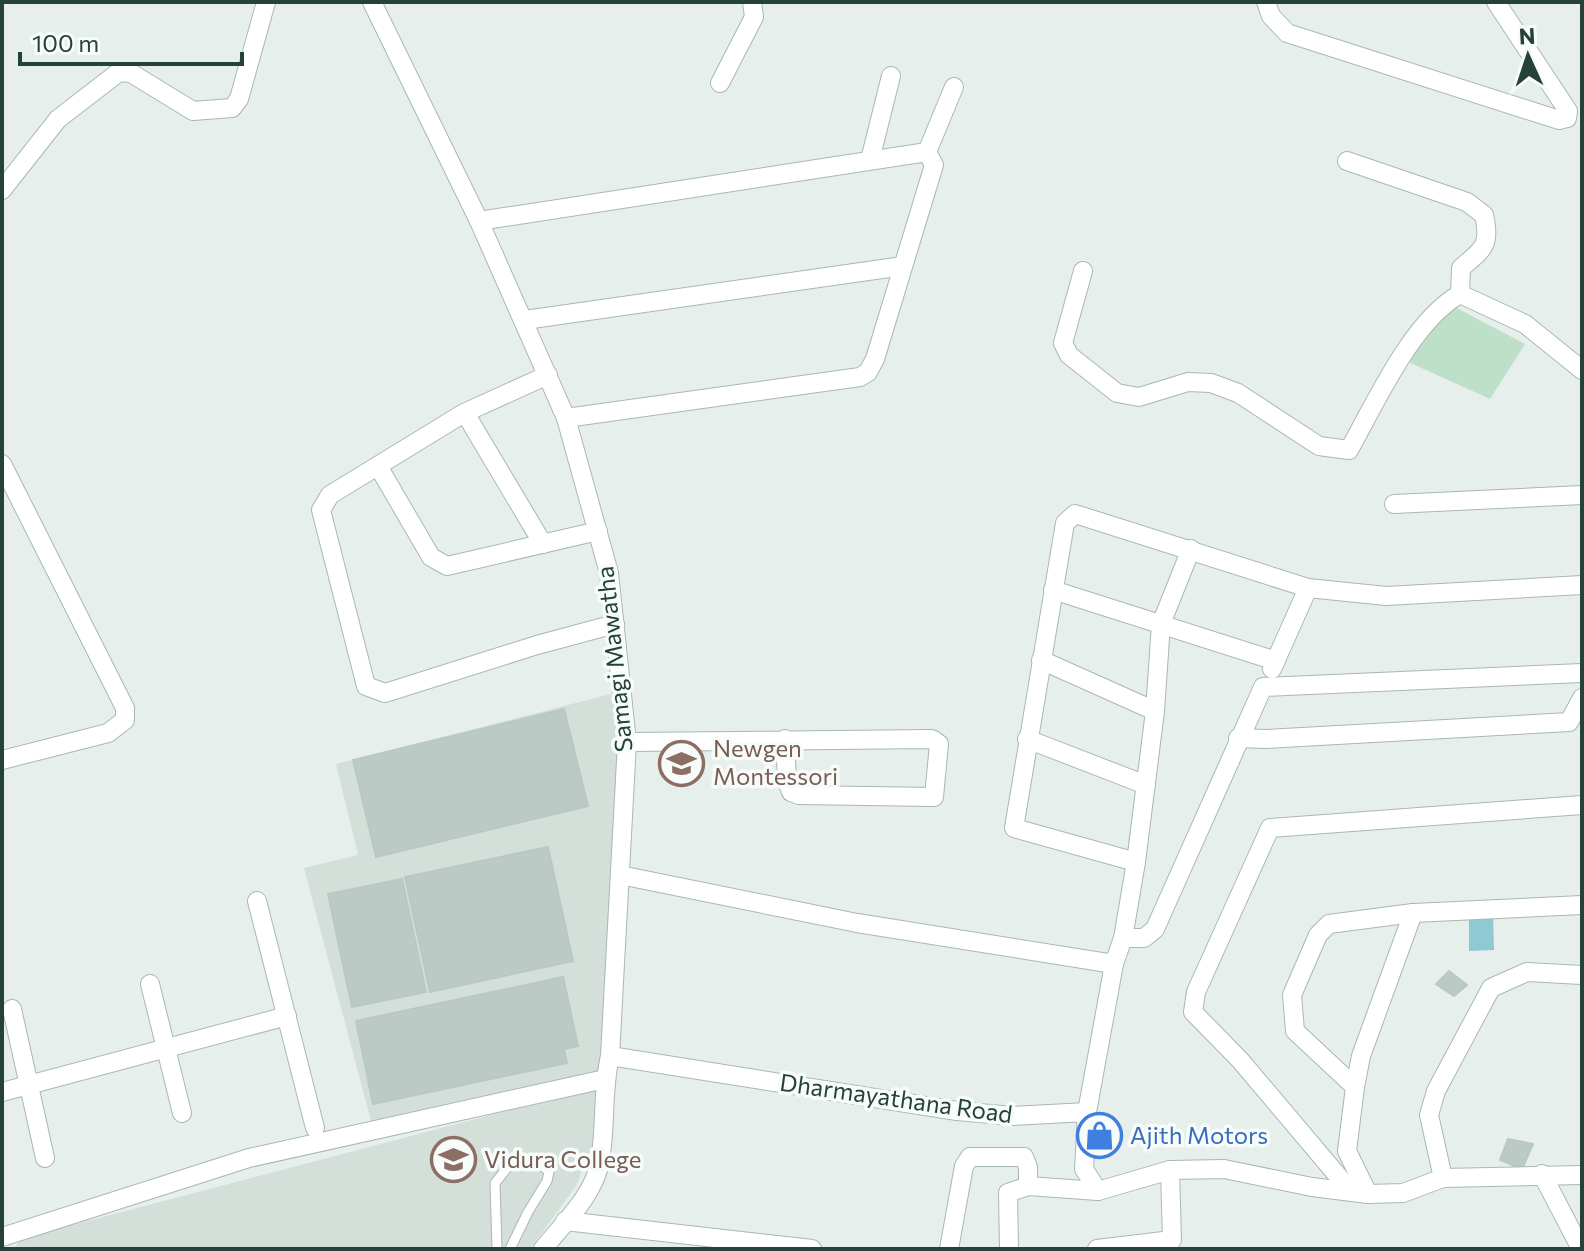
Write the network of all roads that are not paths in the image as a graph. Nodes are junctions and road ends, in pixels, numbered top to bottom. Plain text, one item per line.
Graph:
1 (266, 2) edge
2 (372, 2) edge
3 (752, 2) edge
4 (1266, 2) edge
5 (1496, 2) edge
6 (891, 76) dead end
7 (720, 83) dead end
8 (954, 87) dead end
9 (927, 152) junction
10 (870, 160) junction
11 (1347, 161) dead end
12 (4, 181) edge
13 (479, 221) junction
14 (903, 266) junction
15 (1083, 271) dead end
16 (1460, 294) junction
17 (525, 320) junction
18 (1582, 370) edge
19 (548, 375) junction
20 (465, 413) junction
21 (566, 418) junction
22 (2, 464) edge
23 (378, 466) junction
24 (1582, 495) edge
25 (1394, 504) dead end
26 (598, 531) junction
27 (543, 544) junction
28 (1191, 549) junction
29 (1582, 585) edge
30 (1308, 588) junction
31 (1053, 590) junction
32 (615, 624) junction
33 (1161, 624) junction
34 (1041, 660) junction
35 (1276, 661) junction
36 (1582, 673) edge
37 (1263, 687) junction
38 (1582, 698) edge
39 (1155, 711) junction
40 (1238, 738) junction
41 (785, 739) junction
42 (1027, 739) junction
43 (627, 742) junction
44 (2, 760) edge
45 (1146, 785) junction
46 (1582, 805) edge
47 (1136, 862) junction
48 (620, 875) junction
49 (257, 901) dead end
50 (1582, 905) edge
51 (1413, 913) junction
52 (1123, 938) junction
53 (1114, 964) junction
54 (1582, 975) edge
55 (150, 984) dead end
56 (12, 1009) dead end
57 (287, 1016) junction
58 (166, 1050) junction
59 (610, 1056) junction
60 (605, 1079) junction
61 (30, 1085) junction
62 (1355, 1087) junction
63 (2, 1092) edge
64 (1087, 1112) junction
65 (182, 1113) dead end
66 (315, 1128) dead end
67 (45, 1158) dead end
68 (1170, 1170) junction
69 (1542, 1174) junction
70 (1582, 1175) edge
71 (1443, 1178) junction
72 (1028, 1186) junction
73 (1098, 1191) junction
74 (1358, 1192) junction
75 (565, 1221) junction
76 (2, 1237) edge
77 (497, 1249) edge
78 (510, 1249) edge
79 (543, 1249) edge
80 (812, 1249) edge
81 (949, 1249) edge
82 (1009, 1249) edge
83 (1097, 1249) edge
84 (1581, 1249) edge

1 - 12 street
2 - 13 street, Samagi Mawatha
3 - 7 street
4 - 5 street
6 - 10 street
8 - 9 street
9 - 10 street
9 - 14 street
10 - 13 street
11 - 16 street
13 - 17 street, Samagi Mawatha
14 - 17 street
14 - 21 street
15 - 16 street
16 - 18 street
17 - 19 street, Samagi Mawatha
19 - 20 street
19 - 21 street, Samagi Mawatha
20 - 23 street
20 - 27 street
21 - 26 street, Samagi Mawatha
22 - 44 street
23 - 27 street
23 - 32 street
24 - 25 street
26 - 27 street
26 - 32 street, Samagi Mawatha
28 - 30 street
28 - 31 street
28 - 33 street
29 - 30 street
30 - 35 street
31 - 33 street
31 - 34 street
32 - 43 street, Samagi Mawatha
33 - 35 street
33 - 39 street
34 - 39 street
34 - 42 street
35 - 37 street
36 - 37 street
37 - 40 street
38 - 40 street
39 - 45 street
40 - 52 street
41 - 41 street
41 - 43 street
42 - 45 street
42 - 47 street
43 - 48 street, Samagi Mawatha
45 - 47 street
46 - 74 street
47 - 52 street
48 - 53 street
48 - 59 street, Samagi Mawatha
49 - 57 street
50 - 51 street
51 - 62 street
51 - 62 street
52 - 53 street
53 - 64 street
54 - 71 street
55 - 58 street
56 - 61 street
57 - 58 street
57 - 66 street
58 - 61 street
58 - 65 street
59 - 60 street, Samagi Mawatha
59 - 64 street, Dharmayathana Road
60 - 75 street, Samagi Mawatha
60 - 76 street
61 - 63 street
61 - 67 street
62 - 74 street
64 - 73 street
68 - 73 street
68 - 74 street
68 - 83 street
69 - 70 street
69 - 71 street
69 - 84 street
71 - 74 street
72 - 73 street
72 - 81 street
72 - 82 street
75 - 79 street, Samagi Mawatha
75 - 80 street
77 - 78 lane

